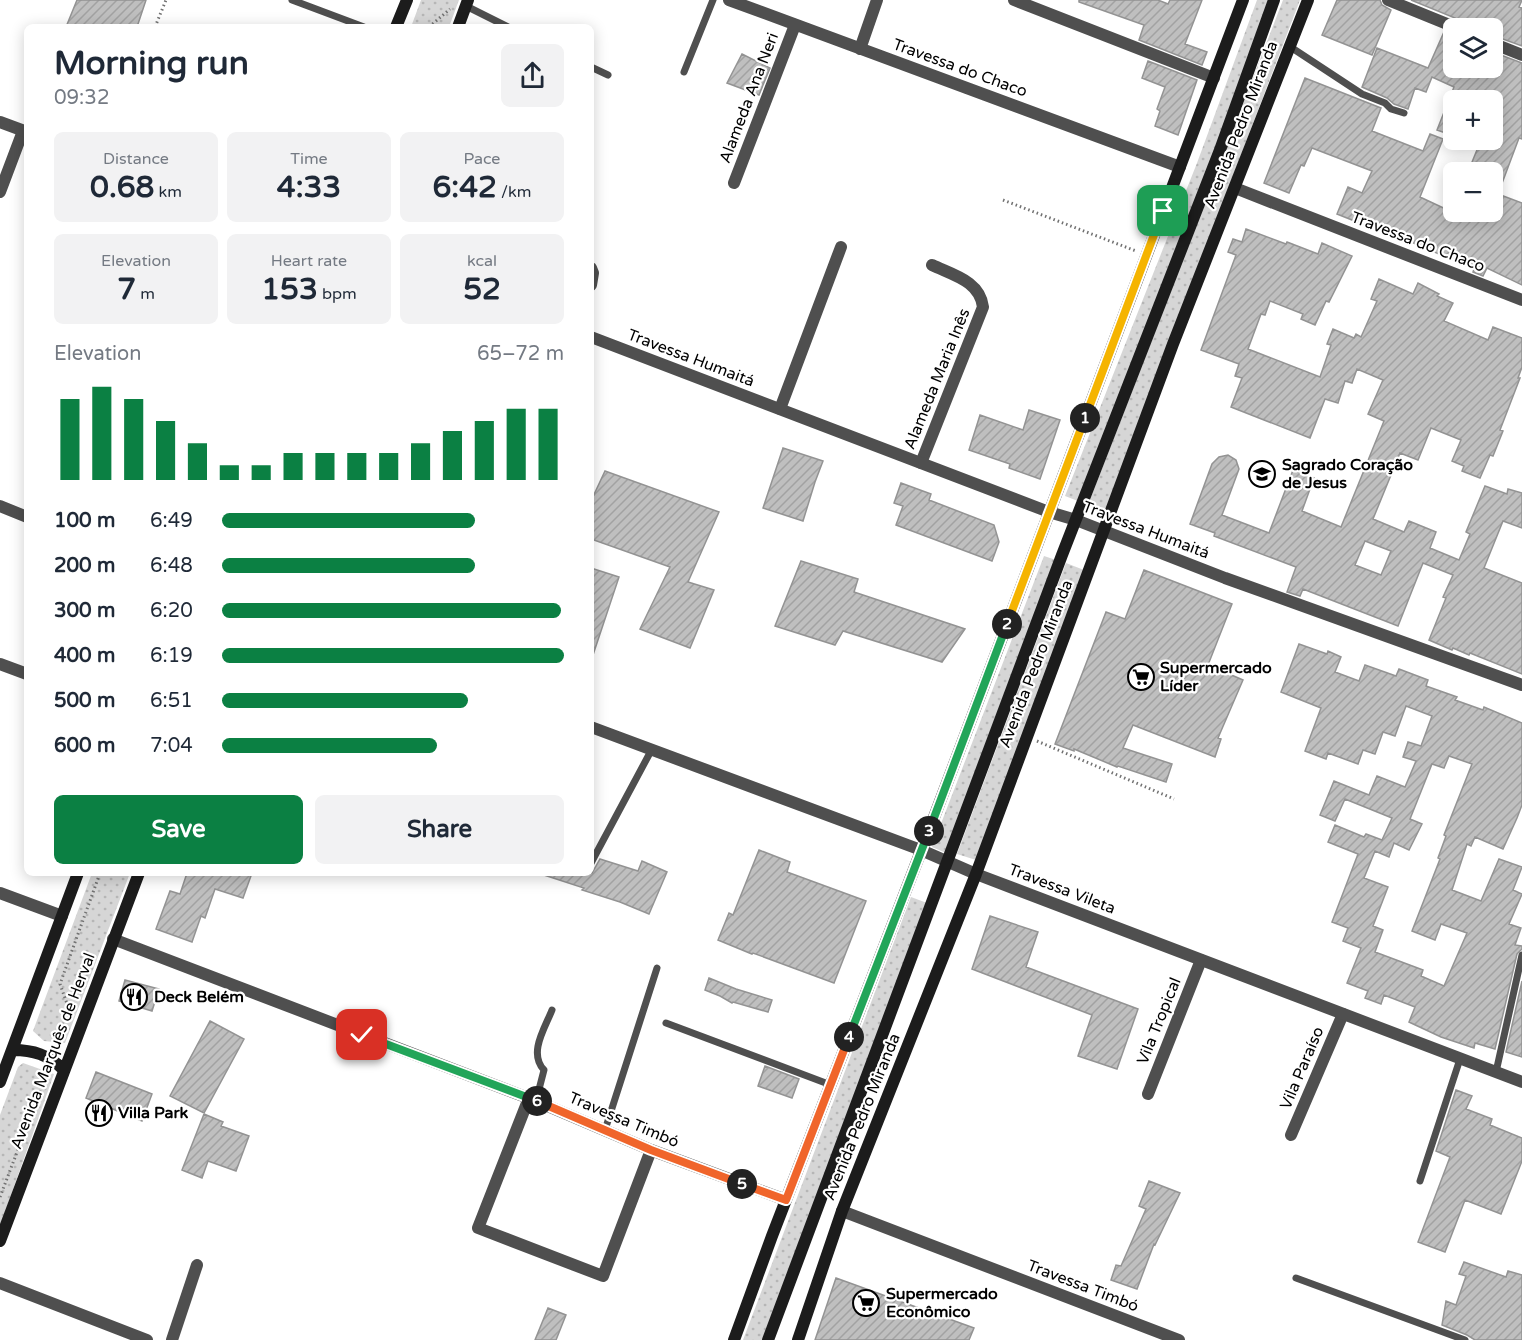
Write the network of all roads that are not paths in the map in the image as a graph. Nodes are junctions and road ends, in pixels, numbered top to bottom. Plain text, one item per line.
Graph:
1 (292, 0) edge
2 (407, 0) edge
3 (713, 0) edge
4 (729, 0) edge
5 (877, 0) edge
6 (1014, 0) edge
7 (1243, 0) edge
8 (1274, 0) edge
9 (1308, 0) edge
10 (1388, 0) edge
11 (467, 3) edge
12 (1443, 22) edge
13 (356, 24) edge
14 (397, 24) edge
15 (459, 24) edge
16 (503, 24) edge
17 (795, 25) junction
18 (1289, 45) junction
19 (1503, 47) edge
20 (860, 49) junction
21 (1522, 55) edge
22 (594, 68) edge
23 (684, 72) dead end
24 (608, 75) dead end
25 (1214, 78) junction
26 (1404, 113) dead end
27 (0, 122) edge
28 (24, 131) edge
29 (24, 133) edge
30 (1180, 167) junction
31 (734, 183) dead end
32 (1235, 189) junction
33 (0, 192) edge
34 (841, 247) dead end
35 (932, 264) dead end
36 (1522, 300) edge
37 (594, 338) edge
38 (780, 409) junction
39 (921, 463) junction
40 (0, 506) edge
41 (1049, 512) junction
42 (24, 516) edge
43 (1076, 520) junction
44 (1105, 531) junction
45 (0, 664) edge
46 (24, 673) edge
47 (1522, 684) edge
48 (594, 728) edge
49 (652, 749) junction
50 (921, 850) junction
51 (594, 857) edge
52 (947, 861) junction
53 (975, 874) junction
54 (77, 876) edge
55 (138, 876) edge
56 (0, 893) edge
57 (62, 916) junction
58 (113, 939) junction
59 (1522, 955) edge
60 (1201, 960) junction
61 (657, 968) dead end
62 (552, 1010) dead end
63 (1343, 1014) junction
64 (666, 1023) dead end
65 (13, 1050) junction
66 (1460, 1059) junction
67 (63, 1070) junction
68 (1496, 1072) junction
69 (0, 1082) edge
70 (1522, 1082) edge
71 (831, 1085) junction
72 (1148, 1095) dead end
73 (532, 1100) junction
74 (605, 1130) junction
75 (1291, 1135) dead end
76 (651, 1150) junction
77 (1420, 1182) dead end
78 (786, 1200) junction
79 (842, 1211) junction
80 (0, 1241) edge
81 (197, 1265) dead end
82 (1296, 1278) dead end
83 (0, 1283) edge
84 (147, 1340) edge
85 (172, 1340) edge
86 (734, 1340) edge
87 (768, 1340) edge
88 (798, 1340) edge
89 (1179, 1340) edge
90 (1465, 1340) edge

1 - 13 lane
2 - 14 main road
3 - 23 lane
4 - 17 street, Travessa do Chaco
5 - 20 street
6 - 25 street
7 - 25 main road
8 - 43 main road, Avenida Pedro Miranda
9 - 18 main road, Avenida Pedro Miranda
10 - 12 street
11 - 15 main road
11 - 16 lane
17 - 20 street, Travessa do Chaco
17 - 31 street, Alameda Ana Neri
18 - 26 lane
18 - 32 main road, Avenida Pedro Miranda
19 - 21 street
20 - 30 street, Travessa do Chaco
22 - 24 lane
25 - 30 main road
27 - 28 street
29 - 33 street
30 - 41 main road
32 - 36 street, Travessa do Chaco
32 - 44 main road, Avenida Pedro Miranda
34 - 38 street
35 - 39 street, Alameda Maria Inês
37 - 38 street, Travessa Humaitá
38 - 39 street, Travessa Humaitá
39 - 41 street, Travessa Humaitá
40 - 42 street
41 - 43 street, Travessa Humaitá
41 - 50 main road
43 - 44 street, Travessa Humaitá
43 - 52 main road, Avenida Pedro Miranda
44 - 47 street, Travessa Humaitá
44 - 53 main road, Avenida Pedro Miranda
45 - 46 street
48 - 49 street, Travessa Vileta
49 - 50 street, Travessa Vileta
49 - 51 lane
50 - 52 street, Travessa Vileta
50 - 71 main road
52 - 53 street, Travessa Vileta
52 - 87 main road, Avenida Pedro Miranda
53 - 60 street, Travessa Vileta
53 - 79 main road, Avenida Pedro Miranda
54 - 57 main road
55 - 58 main road, Avenida Marquês de Herval
56 - 57 street
57 - 65 main road
58 - 67 main road, Avenida Marquês de Herval
58 - 73 street, Travessa Timbó
59 - 68 lane
60 - 63 street, Travessa Vileta
60 - 72 street, Vila Tropical
61 - 74 lane
62 - 73 lane
63 - 66 street, Travessa Vileta
63 - 75 street, Vila Paraíso
64 - 71 lane
65 - 67 main road
65 - 69 main road
66 - 68 street, Travessa Vileta
66 - 77 lane
67 - 80 main road, Avenida Marquês de Herval
68 - 70 street, Travessa Vileta
71 - 78 main road
73 - 74 street, Travessa Timbó
73 - 76 street
74 - 76 street, Travessa Timbó
76 - 78 street, Travessa Timbó
78 - 86 main road
79 - 88 main road, Avenida Pedro Miranda
79 - 89 street, Travessa Timbó
81 - 85 street
82 - 90 lane
83 - 84 street

